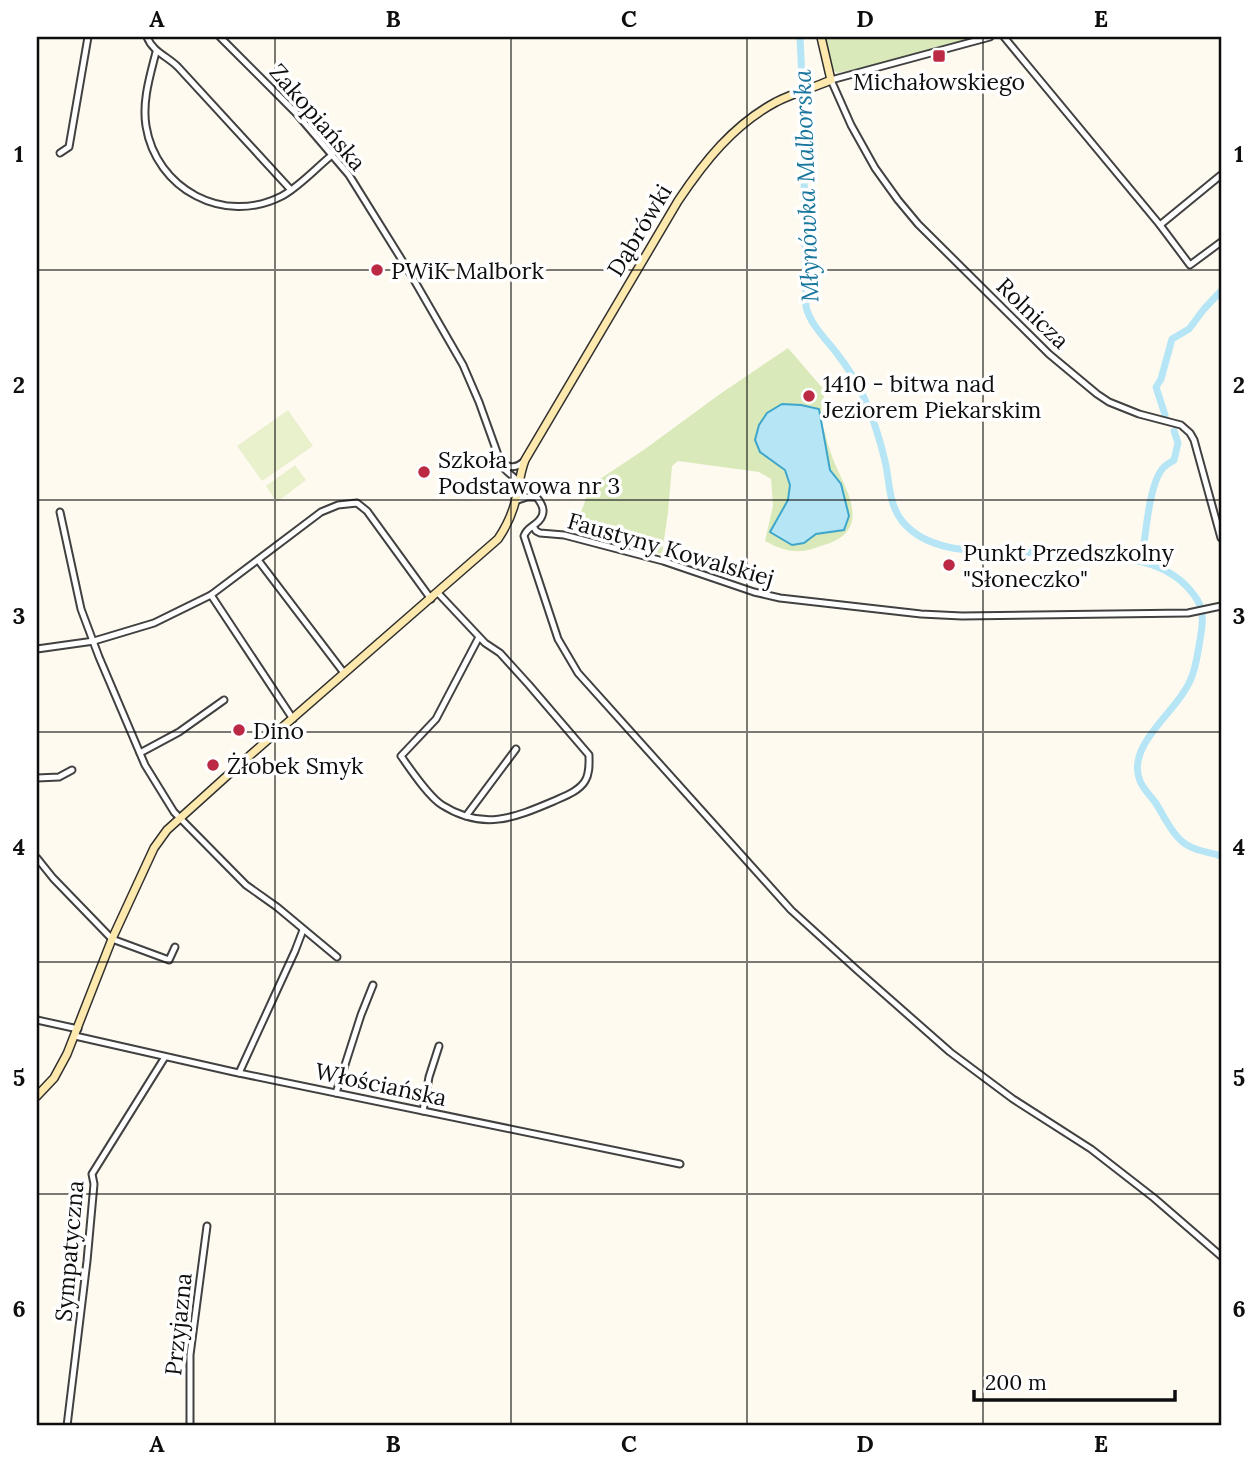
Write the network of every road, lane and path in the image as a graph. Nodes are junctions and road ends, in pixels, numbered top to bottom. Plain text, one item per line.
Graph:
1 (88, 37) edge
2 (147, 37) edge
3 (220, 37) edge
4 (821, 37) edge
5 (990, 37) edge
6 (1004, 37) edge
7 (156, 52) junction
8 (831, 80) junction
9 (61, 153) dead end
10 (332, 155) junction
11 (1221, 175) edge
12 (291, 190) junction
13 (1160, 225) junction
14 (1221, 242) edge
15 (525, 460) junction
16 (500, 463) junction
17 (519, 481) junction
18 (537, 497) junction
19 (516, 501) junction
20 (60, 512) dead end
21 (533, 526) junction
22 (1221, 538) edge
23 (258, 560) junction
24 (438, 593) junction
25 (211, 595) junction
26 (431, 599) junction
27 (1221, 606) edge
28 (479, 636) junction
29 (94, 641) junction
30 (37, 649) edge
31 (344, 673) junction
32 (225, 699) dead end
33 (293, 719) junction
34 (516, 749) dead end
35 (140, 752) junction
36 (72, 770) dead end
37 (37, 778) edge
38 (466, 816) junction
39 (179, 818) junction
40 (37, 858) edge
41 (303, 930) junction
42 (112, 939) junction
43 (175, 947) dead end
44 (337, 957) dead end
45 (373, 985) dead end
46 (37, 1020) edge
47 (76, 1033) junction
48 (439, 1046) dead end
49 (165, 1057) junction
50 (239, 1073) junction
51 (336, 1093) junction
52 (37, 1096) edge
53 (423, 1111) junction
54 (680, 1164) dead end
55 (207, 1226) dead end
56 (1221, 1256) edge
57 (68, 1426) edge
58 (190, 1426) edge

1 - 9 street
2 - 7 street
3 - 10 street, Zakopiańska
4 - 8 street
5 - 8 street
6 - 13 street
7 - 12 street
7 - 12 street
8 - 15 street, Dąbrówki
8 - 22 street, Rolnicza
10 - 12 street
10 - 16 street, Zakopiańska
11 - 13 street
13 - 14 street
15 - 16 street
15 - 17 street, Dąbrówki
16 - 17 street
17 - 18 street
17 - 19 street, Dąbrówki
18 - 19 street
18 - 21 street
19 - 24 street, Dąbrówki
20 - 29 street
21 - 27 street, Faustyny Kowalskiej
21 - 56 street
23 - 25 street
23 - 26 street
23 - 31 street
24 - 26 street, Dąbrówki
24 - 28 street
25 - 29 street
25 - 33 street
26 - 31 street, Dąbrówki
28 - 38 street
28 - 38 street
29 - 30 street
29 - 35 street
31 - 33 street, Dąbrówki
32 - 35 street
33 - 39 street, Dąbrówki
34 - 38 street
35 - 39 street
36 - 37 street
39 - 41 street
39 - 42 street, Dąbrówki
40 - 42 street
41 - 44 street
41 - 50 street
42 - 43 street
42 - 47 street, Dąbrówki
45 - 51 street
46 - 47 street, Włościańska
47 - 49 street, Włościańska
47 - 52 street, Dąbrówki
48 - 53 street
49 - 50 street, Włościańska
49 - 57 street, Sympatyczna
50 - 51 street, Włościańska
51 - 53 street, Włościańska
53 - 54 street, Włościańska
55 - 58 street, Przyjazna

